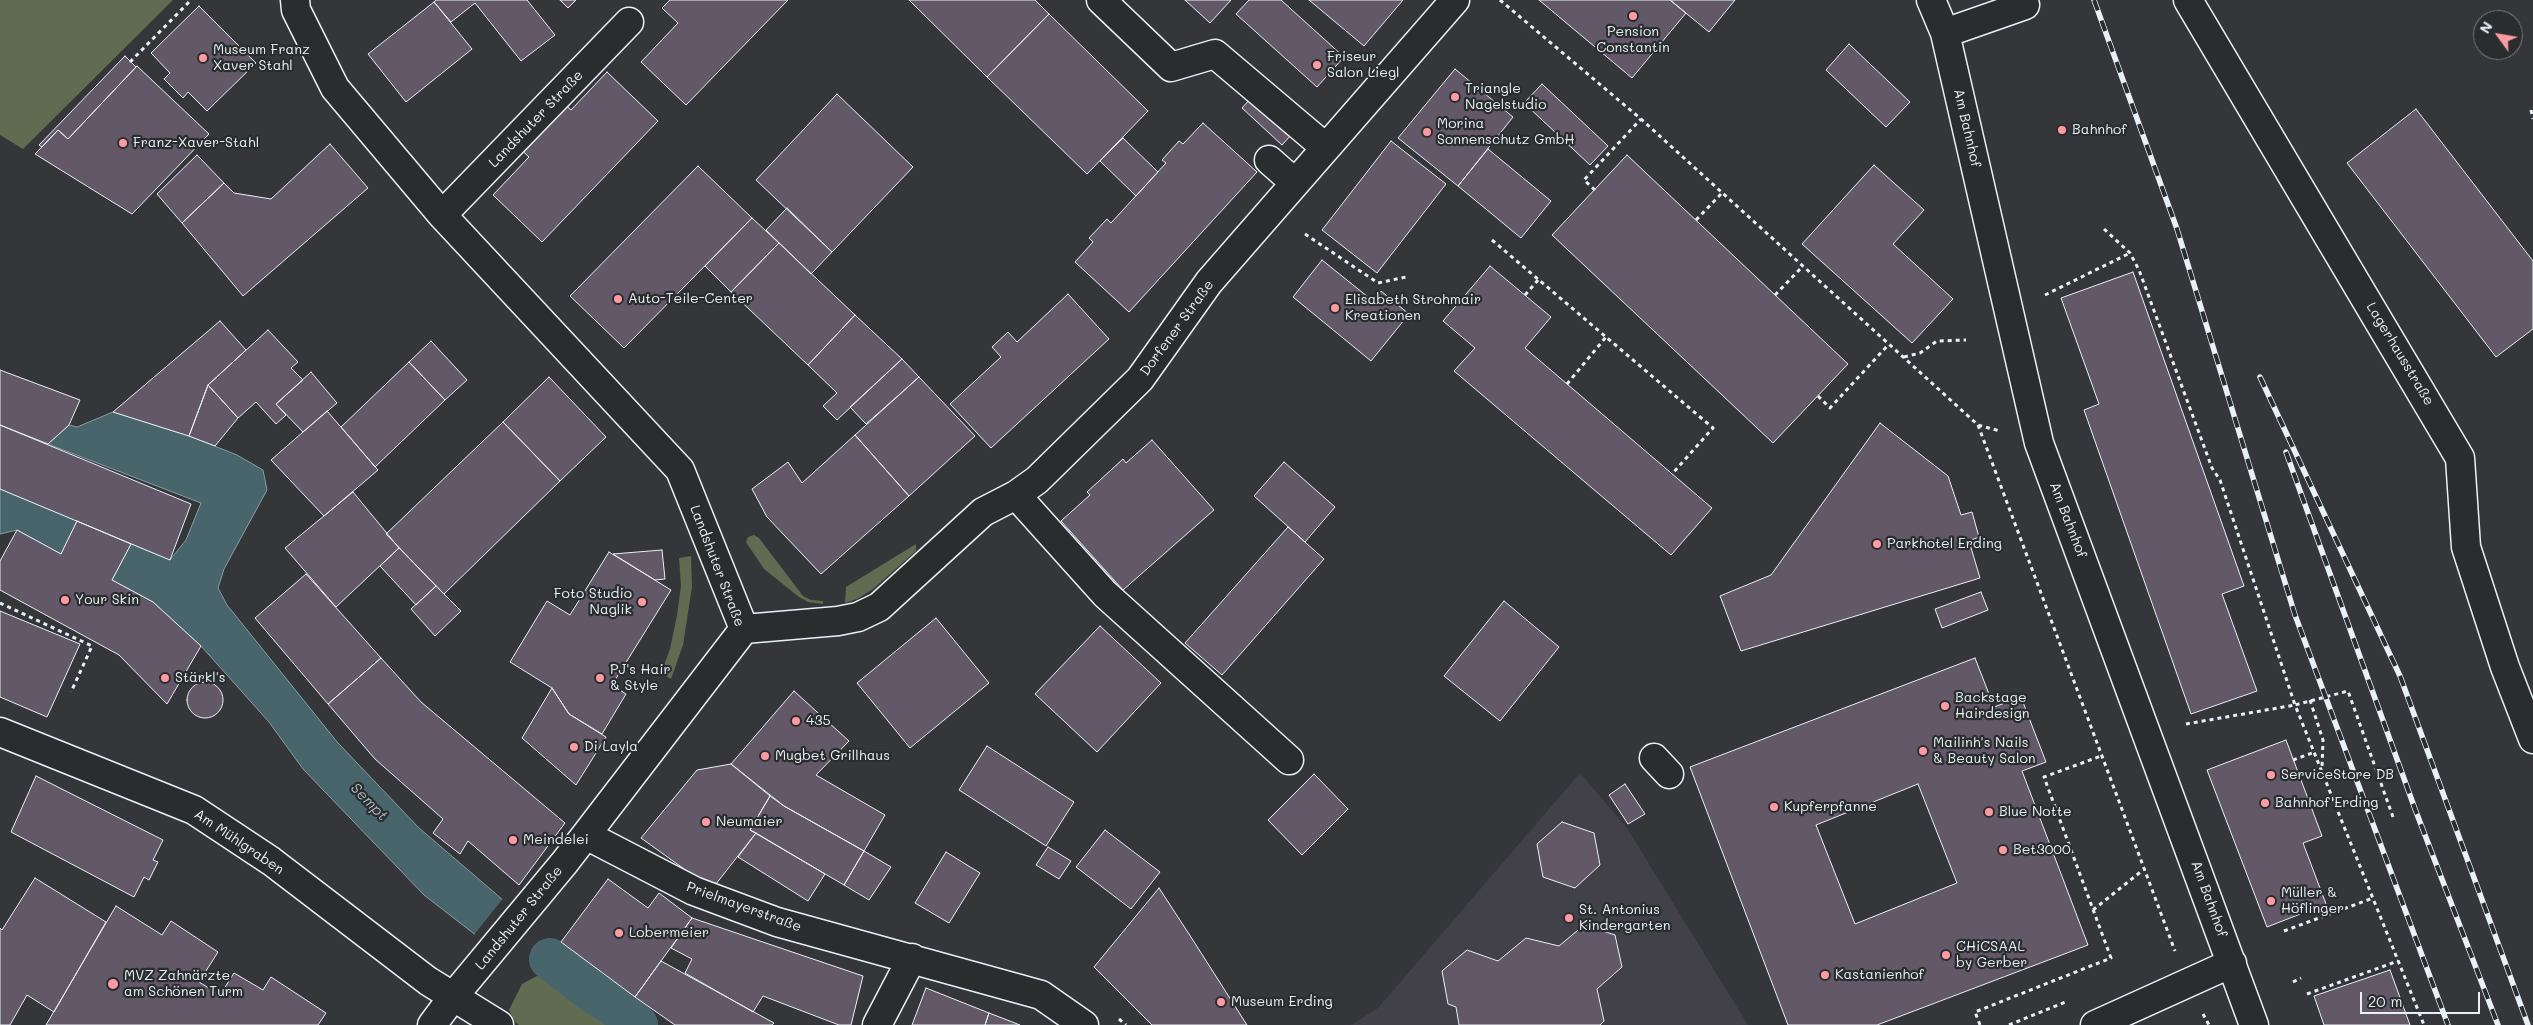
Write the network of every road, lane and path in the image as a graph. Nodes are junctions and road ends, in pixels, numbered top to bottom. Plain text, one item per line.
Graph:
1 (191, 0) edge
2 (296, 0) edge
3 (1101, 0) edge
4 (1455, 0) edge
5 (1500, 0) edge
6 (1931, 0) edge
7 (2188, 0) edge
8 (2025, 5) dead end
9 (629, 22) dead end
10 (1946, 33) junction
11 (130, 62) dead end
12 (2532, 109) edge
13 (1641, 119) junction
14 (2533, 119) edge
15 (1326, 148) junction
16 (481, 152) dead end
17 (1269, 160) dead end
18 (1295, 183) junction
19 (1594, 190) dead end
20 (1722, 193) junction
21 (437, 208) junction
22 (1696, 220) dead end
23 (2104, 229) dead end
24 (1305, 234) dead end
25 (1492, 240) dead end
26 (2130, 254) junction
27 (1803, 266) junction
28 (1406, 277) dead end
29 (1538, 280) junction
30 (1775, 294) dead end
31 (1525, 295) dead end
32 (2045, 295) dead end
33 (1606, 337) junction
34 (1966, 340) dead end
35 (1889, 344) junction
36 (1904, 358) junction
37 (1567, 384) dead end
38 (1818, 396) dead end
39 (1978, 425) junction
40 (2038, 443) junction
41 (1672, 474) dead end
42 (1016, 495) junction
43 (0, 604) edge
44 (744, 629) junction
45 (71, 692) dead end
46 (2310, 700) junction
47 (2295, 705) junction
48 (2186, 724) dead end
49 (0, 732) edge
50 (2533, 739) edge
51 (2315, 752) junction
52 (2101, 756) junction
53 (1289, 760) dead end
54 (2293, 760) dead end
55 (2322, 770) junction
56 (2393, 816) dead end
57 (586, 835) junction
58 (2148, 862) dead end
59 (2142, 865) junction
60 (2143, 870) junction
61 (2373, 898) junction
62 (2093, 910) junction
63 (2284, 931) dead end
64 (2177, 956) dead end
65 (912, 958) junction
66 (2398, 961) junction
67 (2232, 963) junction
68 (2301, 978) dead end
69 (2293, 982) dead end
70 (2307, 994) dead end
71 (452, 998) junction
72 (432, 1025) edge
73 (499, 1025) edge
74 (877, 1025) edge
75 (1084, 1025) edge
76 (1980, 1025) edge
77 (2095, 1025) edge
78 (2254, 1025) edge
79 (2424, 1025) edge

1 - 11 path
2 - 21 street, Landshuter Straße
3 - 15 street
4 - 15 street, Dorfener Straße
5 - 13 path
6 - 10 street, Am Bahnhof
7 - 50 street, Lagerhausstraße
8 - 10 street
9 - 21 street, Landshuter Straße
10 - 40 street, Am Bahnhof
12 - 14 path
13 - 19 path
13 - 20 path
15 - 18 street, Dorfener Straße
16 - 21 street
17 - 18 street
18 - 42 street, Dorfener Straße
20 - 22 path
20 - 27 path
21 - 44 street, Landshuter Straße
23 - 26 path
24 - 28 path
25 - 29 path
26 - 32 path
26 - 47 path
27 - 30 path
27 - 35 path
29 - 31 path
29 - 33 path
33 - 37 path
33 - 41 path
34 - 36 path
35 - 36 path
35 - 38 path
36 - 39 path
39 - 40 path
39 - 52 path
40 - 67 street, Am Bahnhof
42 - 44 street, Dorfener Straße
42 - 53 street
43 - 45 path
44 - 57 street, Landshuter Straße
46 - 47 path
46 - 55 path
46 - 56 path
47 - 48 path
47 - 51 path
49 - 71 street, Am Mühlgraben
51 - 54 path
51 - 55 path
52 - 59 path
52 - 62 path
55 - 61 path
57 - 65 street, Prielmayerstraße
57 - 71 street, Landshuter Straße
58 - 59 path
59 - 60 path
60 - 62 path
60 - 64 path
61 - 63 path
61 - 66 path
62 - 76 path
65 - 74 street
65 - 75 street, Prielmayerstraße
66 - 70 path
66 - 79 path
67 - 77 street
67 - 78 street, Am Bahnhof
68 - 69 path
71 - 72 street, Landshuter Straße
71 - 73 street, Am Mühlgraben

